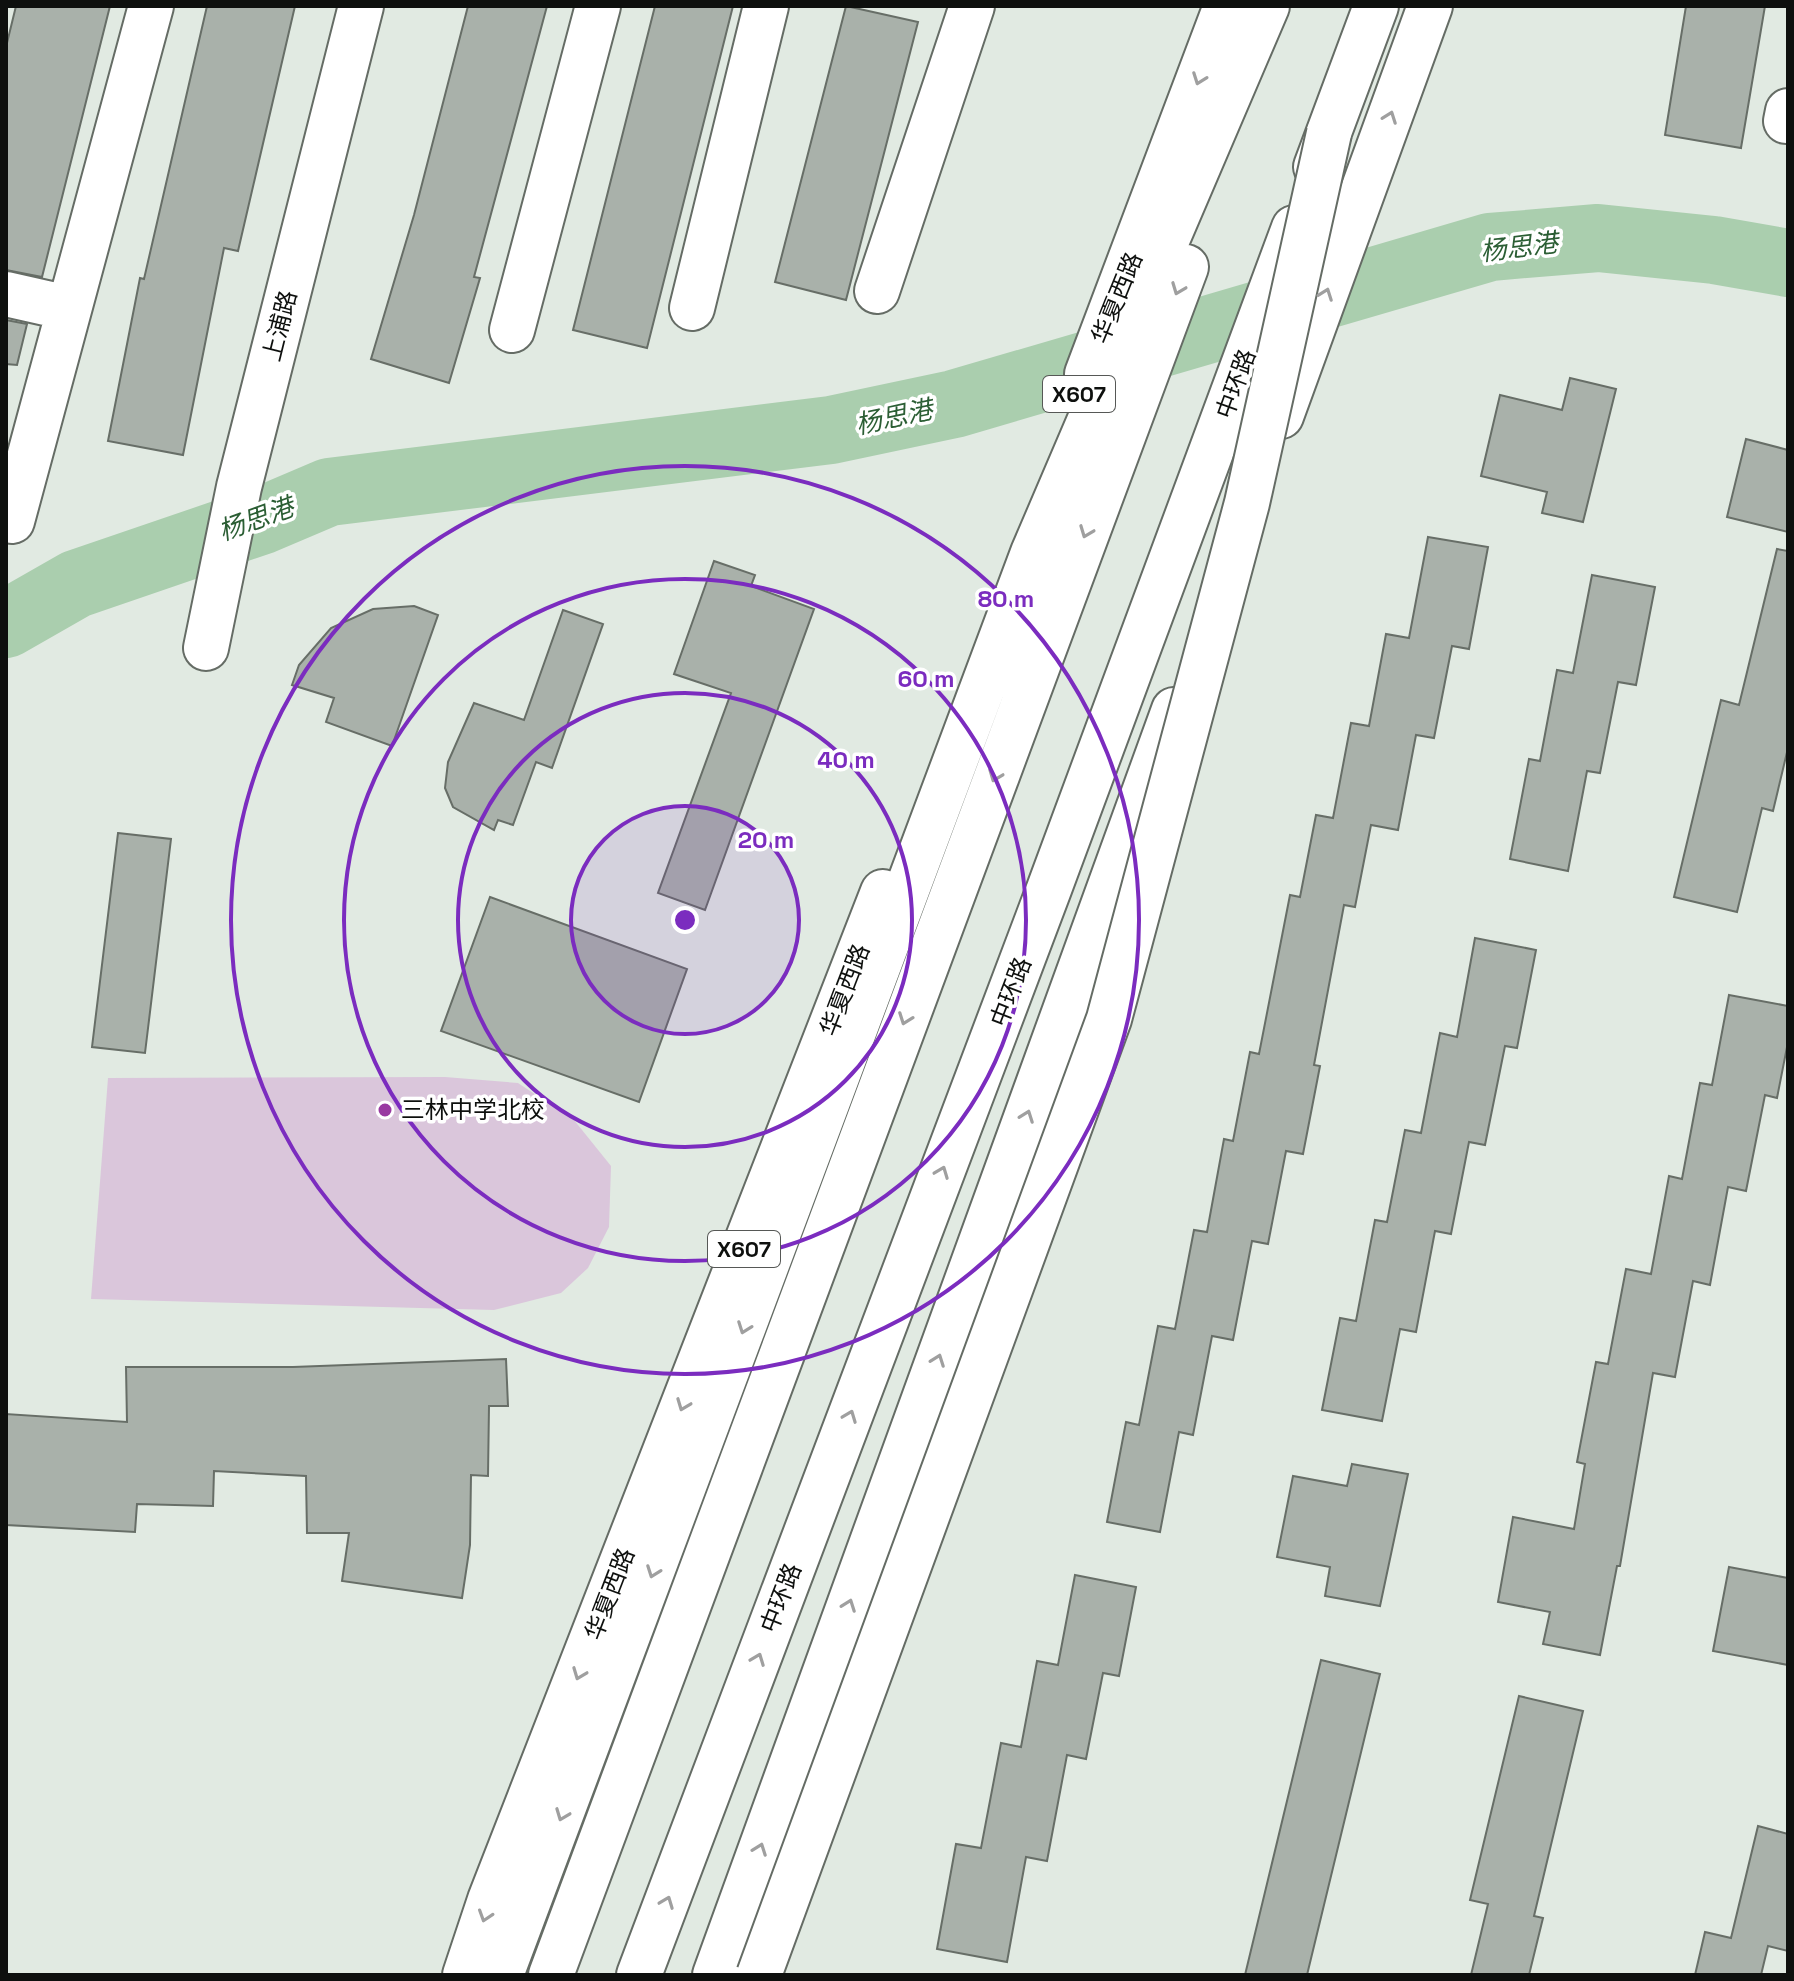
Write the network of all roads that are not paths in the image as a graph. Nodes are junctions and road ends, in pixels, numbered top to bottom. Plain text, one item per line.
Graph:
1 (151, 6) edge
2 (361, 6) edge
3 (598, 6) edge
4 (766, 6) edge
5 (1226, 6) edge
6 (1267, 6) edge
7 (1284, 6) edge
8 (1376, 6) edge
9 (1430, 6) edge
10 (960, 9) edge
11 (1329, 133) junction
12 (877, 291) dead end
13 (6, 294) edge
14 (68, 308) junction
15 (692, 308) dead end
16 (512, 330) dead end
17 (12, 521) dead end
18 (1224, 572) junction
19 (206, 648) dead end
20 (465, 1975) edge
21 (501, 1975) edge
22 (551, 1975) edge
23 (639, 1975) edge
24 (715, 1975) edge
25 (759, 1975) edge
26 (771, 1975) edge

1 - 14 main road
2 - 19 main road, 上浦路
3 - 16 main road
4 - 15 main road
5 -> 20 main road, 华夏西路 / X607
6 -> 21 main road
7 -> 22 main road
8 - 11 main road, 中环路
18 -> 9 main road
10 - 12 main road
23 -> 11 main road, 中环路, bridge
11 - 25 main road, bridge
13 - 14 main road
14 - 17 main road
24 -> 18 main road
18 - 26 main road

